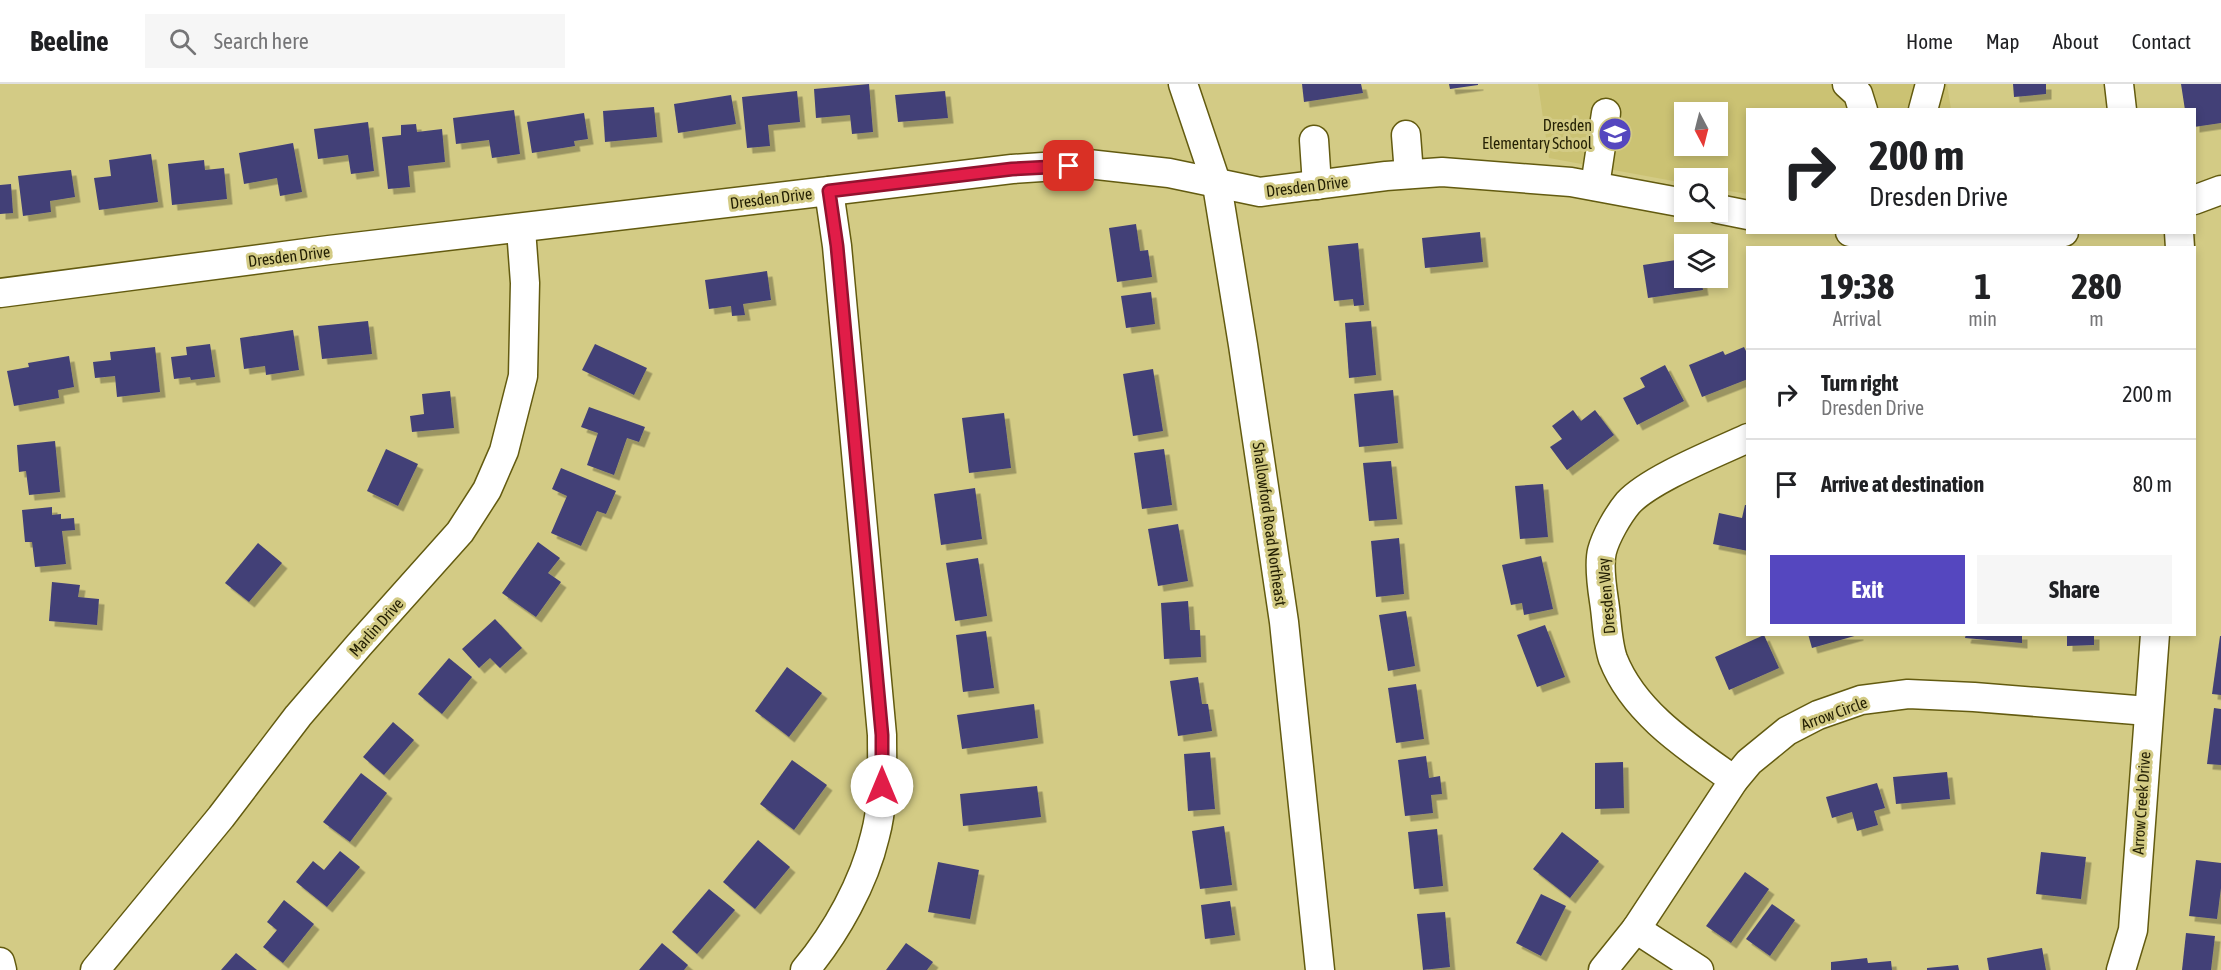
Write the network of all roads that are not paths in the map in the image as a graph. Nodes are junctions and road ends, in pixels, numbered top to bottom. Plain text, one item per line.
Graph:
1 (1183, 84) edge
2 (1847, 84) edge
3 (1930, 84) edge
4 (2119, 84) edge
5 (1862, 108) edge
6 (1924, 108) edge
7 (2122, 108) edge
8 (1606, 113) dead end
9 (1406, 135) dead end
10 (1314, 140) dead end
11 (1409, 174) junction
12 (1217, 184) junction
13 (1317, 185) junction
14 (1595, 186) junction
15 (2221, 190) edge
16 (829, 191) junction
17 (2196, 199) edge
18 (1674, 201) edge
19 (1728, 211) edge
20 (1746, 215) edge
21 (521, 229) junction
22 (1859, 234) edge
23 (2041, 234) edge
24 (1879, 239) edge
25 (0, 293) edge
26 (1746, 439) edge
27 (2155, 636) edge
28 (2148, 711) junction
29 (1734, 780) junction
30 (1636, 929) junction
31 (0, 962) edge
32 (2, 970) edge
33 (95, 970) edge
34 (805, 970) edge
35 (1320, 970) edge
36 (1603, 970) edge
37 (1699, 970) edge
38 (2121, 970) edge

1 - 12 street, Shallowford Road Northeast
2 - 5 street
3 - 6 street
4 - 7 street
8 - 14 street
9 - 11 street
10 - 13 street
11 - 13 street, Dresden Drive
11 - 14 street, Dresden Drive
12 - 13 street, Dresden Drive
12 - 16 street, Dresden Drive
12 - 35 street, Shallowford Road Northeast
14 - 18 street, Dresden Drive
15 - 17 street
16 - 21 street, Dresden Drive
16 - 34 street
19 - 20 street
21 - 25 street, Dresden Drive
21 - 33 street, Marlin Drive
22 - 24 street
23 - 24 street
26 - 29 street, Dresden Way
27 - 28 street, Arrow Creek Drive
28 - 29 street, Arrow Circle
28 - 38 street, Arrow Creek Drive
29 - 30 street, Arrow Circle
30 - 36 street, Arrow Circle
30 - 37 street
31 - 32 street

